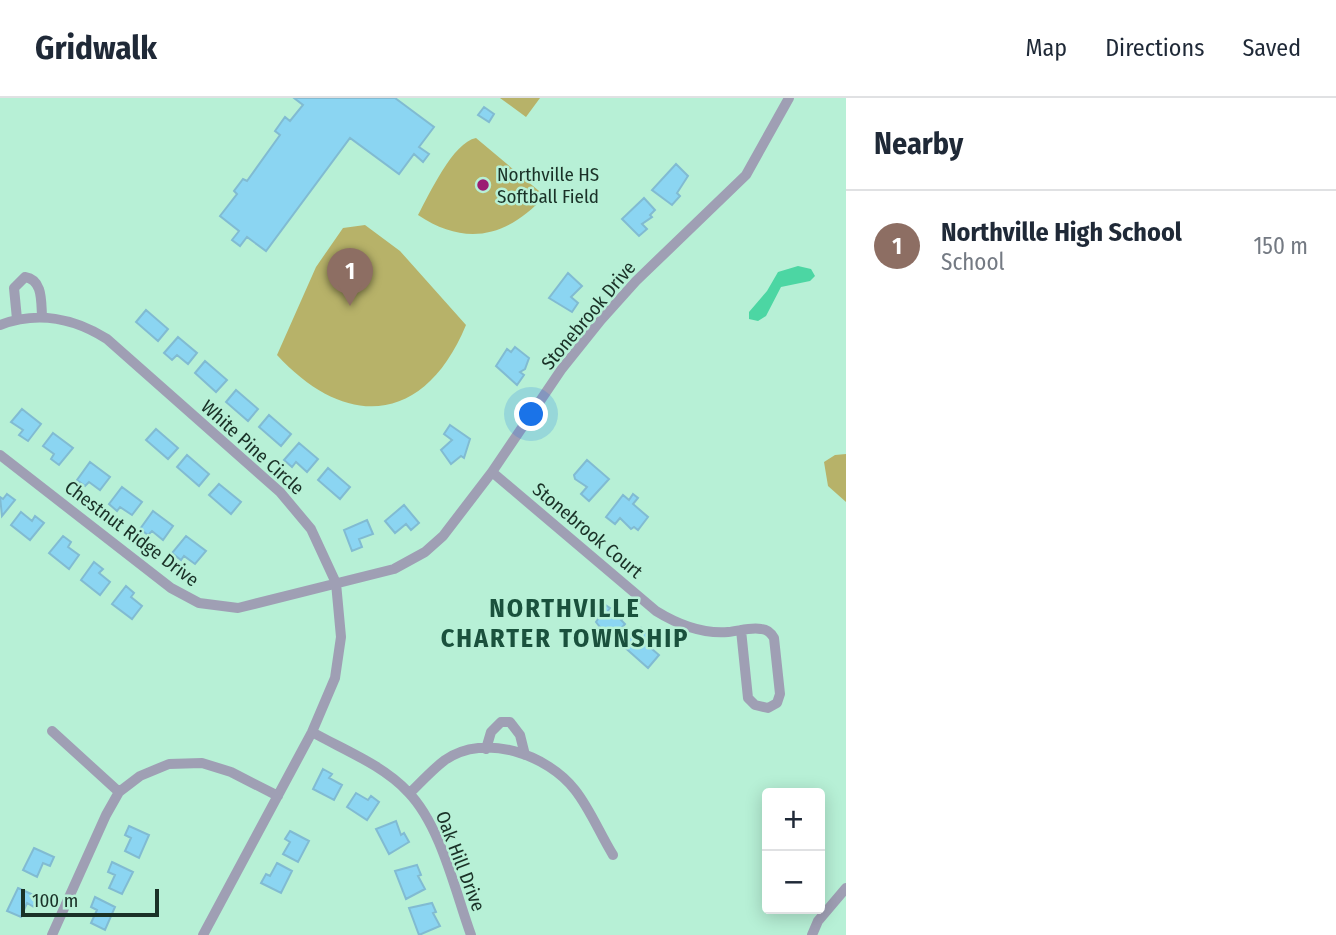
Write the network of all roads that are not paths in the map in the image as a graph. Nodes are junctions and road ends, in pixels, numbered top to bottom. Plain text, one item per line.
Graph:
1 (789, 98) edge
2 (42, 316) junction
3 (17, 319) junction
4 (0, 325) edge
5 (0, 455) edge
6 (492, 472) junction
7 (336, 583) junction
8 (741, 630) junction
9 (52, 731) dead end
10 (312, 732) junction
11 (486, 748) junction
12 (525, 755) junction
13 (119, 792) junction
14 (410, 793) junction
15 (278, 796) junction
16 (612, 855) dead end
17 (846, 888) edge
18 (52, 935) edge
19 (203, 935) edge
20 (471, 935) edge
21 (812, 935) edge

1 - 6 street, Stonebrook Drive
2 - 3 street, White Pine Circle
2 - 3 street
2 - 7 street, White Pine Circle
3 - 4 street, White Pine Circle
5 - 7 street, Chestnut Ridge Drive
6 - 7 street, Stonebrook Drive
6 - 8 street, Stonebrook Court
7 - 10 street, White Pine Circle
8 - 8 street, Stonebrook Court
9 - 13 street
10 - 14 street, Oak Hill Drive
10 - 15 street, White Pine Circle
11 - 12 street
11 - 12 street
11 - 14 street
12 - 16 street
13 - 15 street
13 - 18 street
14 - 20 street, Oak Hill Drive
15 - 19 street, White Pine Circle
17 - 21 street

